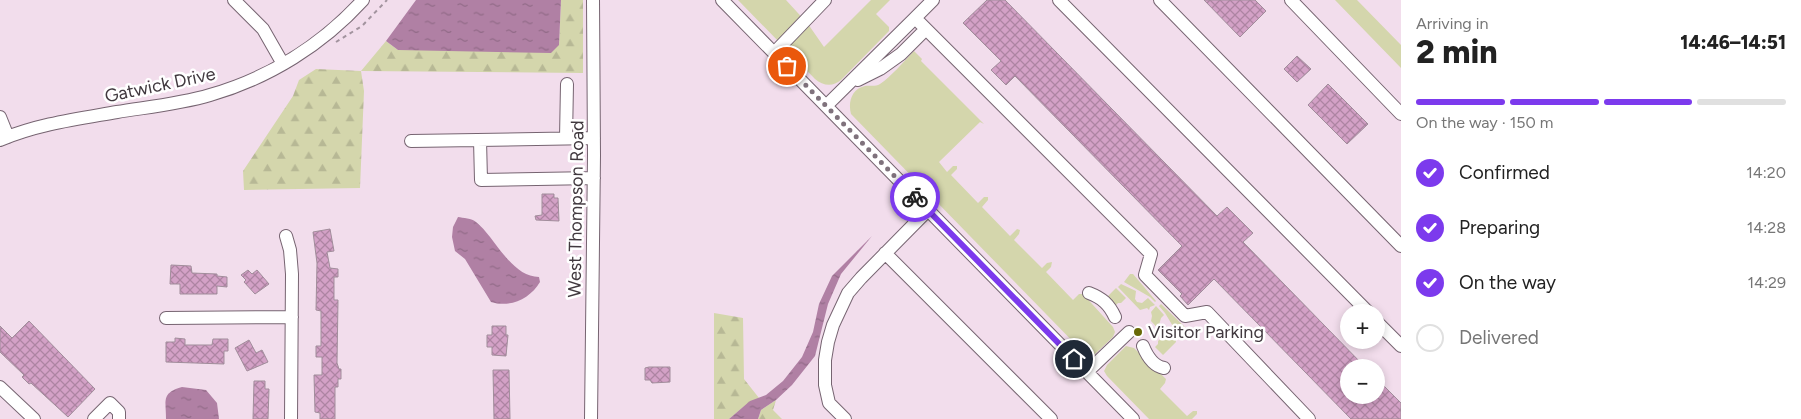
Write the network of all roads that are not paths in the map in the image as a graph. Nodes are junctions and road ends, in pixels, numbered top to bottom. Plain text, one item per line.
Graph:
1 (234, 0) edge
2 (363, 0) edge
3 (593, 0) edge
4 (722, 0) edge
5 (826, 0) edge
6 (933, 0) edge
7 (1059, 0) edge
8 (1160, 0) edge
9 (1291, 0) edge
10 (915, 18) junction
11 (926, 29) junction
12 (774, 53) junction
13 (283, 64) junction
14 (567, 84) dead end
15 (847, 86) junction
16 (826, 106) junction
17 (1401, 114) edge
18 (0, 117) edge
19 (566, 138) junction
20 (594, 138) junction
21 (4, 139) edge
22 (480, 140) junction
23 (411, 141) dead end
24 (594, 178) junction
25 (928, 210) junction
26 (286, 236) dead end
27 (1401, 246) edge
28 (886, 253) junction
29 (1360, 304) edge
30 (292, 317) junction
31 (166, 318) dead end
32 (1385, 330) edge
33 (1129, 332) dead end
34 (1143, 346) dead end
35 (1401, 346) edge
36 (1164, 368) dead end
37 (1087, 372) junction
38 (0, 387) edge
39 (34, 419) edge
40 (94, 419) edge
41 (119, 419) edge
42 (291, 419) edge
43 (591, 419) edge
44 (845, 419) edge
45 (1051, 419) edge
46 (1133, 419) edge
47 (1309, 419) edge

1 - 13 street
2 - 13 street, Gatwick Drive
3 - 20 street, West Thompson Road
4 - 12 street
5 - 12 street
6 - 10 street
7 - 29 street
8 - 27 street
9 - 17 street
10 - 11 street
10 - 15 street
11 - 15 street
11 - 47 street
12 - 16 street
13 - 21 street, Gatwick Drive
14 - 19 street
15 - 16 street
16 - 25 street
18 - 21 street
19 - 20 street
19 - 22 street
20 - 24 street, West Thompson Road
22 - 23 street
22 - 24 street
24 - 43 street, West Thompson Road
25 - 28 street
25 - 37 street
26 - 30 street
28 - 44 street
28 - 45 street
30 - 31 street
30 - 42 street
32 - 35 street
33 - 37 street
34 - 36 street
37 - 46 street
38 - 39 street
40 - 41 street

